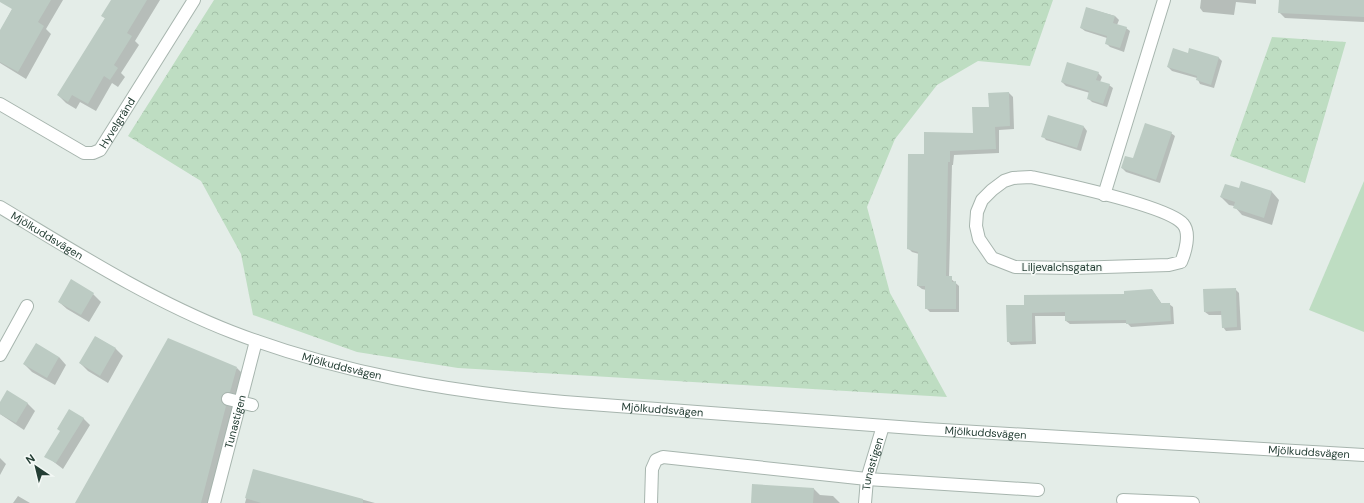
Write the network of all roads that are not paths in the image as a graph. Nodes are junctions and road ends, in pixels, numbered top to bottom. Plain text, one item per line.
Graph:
1 (194, 0) edge
2 (1164, 0) edge
3 (0, 104) edge
4 (1104, 195) junction
5 (0, 207) edge
6 (27, 306) dead end
7 (256, 341) junction
8 (0, 355) edge
9 (228, 400) dead end
10 (246, 404) junction
11 (883, 426) junction
12 (1364, 455) edge
13 (867, 479) junction
14 (1038, 490) dead end
15 (1123, 500) dead end
16 (214, 503) edge
17 (651, 503) edge
18 (865, 503) edge
19 (1193, 503) edge

1 - 3 street, Hyvelgränd
2 - 4 street
4 - 4 street, Liljevalchsgatan
5 - 7 street, Mjölkuddsvägen
6 - 8 street
7 - 10 street, Tunastigen
7 - 11 street, Mjölkuddsvägen
9 - 10 street
10 - 16 street, Tunastigen
11 - 12 street, Mjölkuddsvägen
11 - 13 street, Tunastigen
13 - 14 street
13 - 17 street
13 - 18 street, Tunastigen
15 - 19 street

